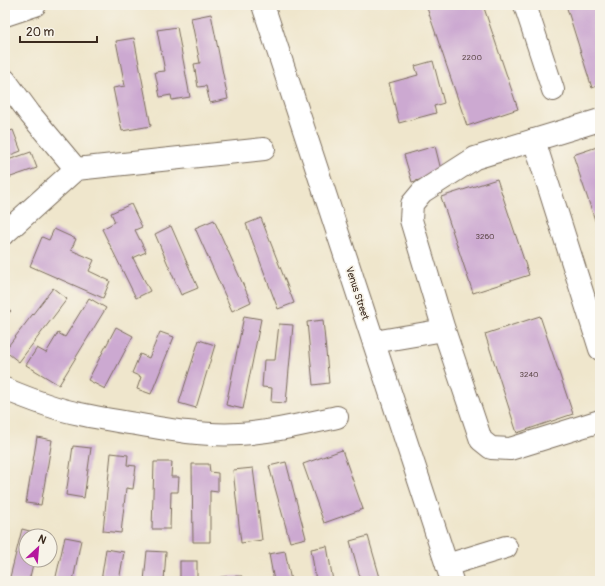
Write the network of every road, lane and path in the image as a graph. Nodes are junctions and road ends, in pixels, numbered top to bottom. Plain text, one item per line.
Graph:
1 (35, 5) edge
2 (263, 5) edge
3 (525, 5) edge
4 (5, 15) edge
5 (5, 80) edge
6 (553, 90) dead end
7 (600, 120) edge
8 (534, 140) junction
9 (264, 149) dead end
10 (76, 169) junction
11 (5, 233) edge
12 (444, 330) junction
13 (374, 342) junction
14 (600, 349) edge
15 (5, 390) edge
16 (337, 417) dead end
17 (600, 421) edge
18 (506, 547) dead end
19 (450, 573) edge

1 - 4 street
2 - 13 street, Venus Street
3 - 6 street
5 - 10 street
7 - 8 street
8 - 12 street
8 - 14 street
9 - 10 street
10 - 11 street
12 - 13 street
12 - 17 street
13 - 19 street, Venus Street
15 - 16 street
18 - 19 street

